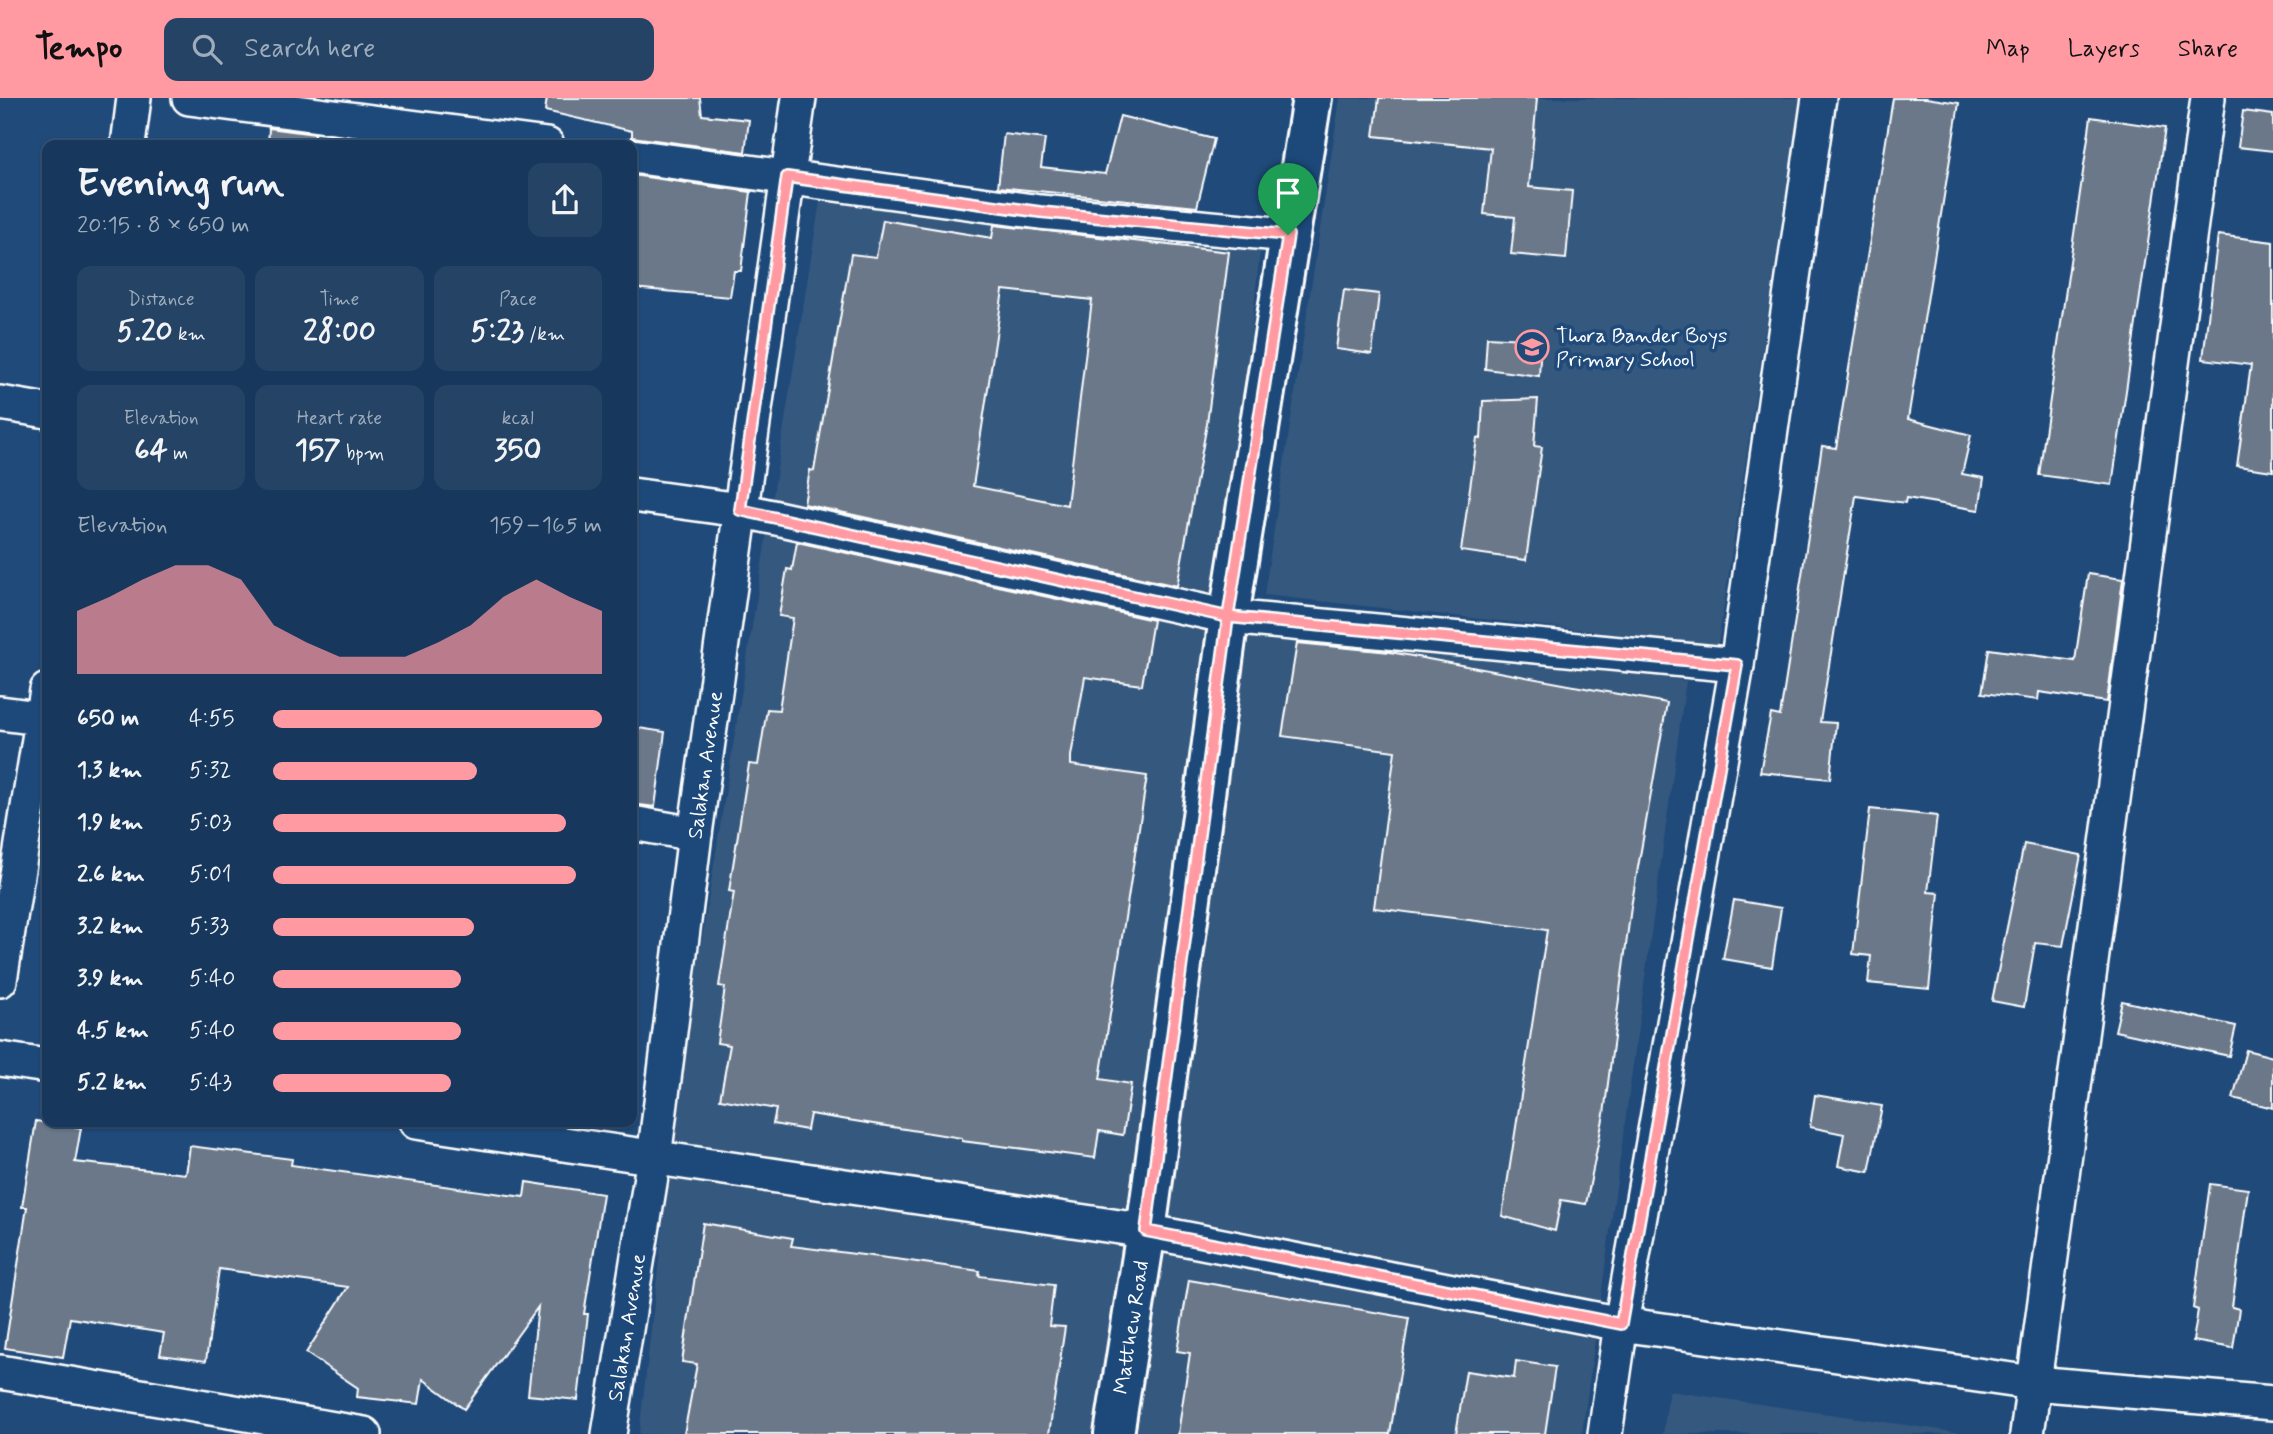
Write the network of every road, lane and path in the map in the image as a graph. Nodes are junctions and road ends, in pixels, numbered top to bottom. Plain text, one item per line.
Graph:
1 (134, 98) edge
2 (189, 98) edge
3 (799, 98) edge
4 (1312, 98) edge
5 (1819, 98) edge
6 (2208, 98) edge
7 (129, 140) edge
8 (509, 140) edge
9 (637, 157) edge
10 (787, 177) junction
11 (1288, 235) junction
12 (0, 403) edge
13 (42, 410) edge
14 (637, 496) edge
15 (740, 510) junction
16 (1228, 617) junction
17 (1737, 665) junction
18 (42, 709) edge
19 (0, 713) edge
20 (42, 733) edge
21 (637, 824) edge
22 (695, 834) junction
23 (0, 980) edge
24 (0, 1059) edge
25 (42, 1065) edge
26 (449, 1127) edge
27 (654, 1158) junction
28 (1146, 1231) junction
29 (1621, 1324) junction
30 (0, 1372) edge
31 (2033, 1383) junction
32 (2273, 1403) edge
33 (364, 1434) edge
34 (609, 1434) edge
35 (1114, 1434) edge
36 (1605, 1434) edge
37 (2026, 1434) edge

1 - 7 street
2 - 8 street
3 - 10 street, Salakan Avenue
4 - 11 street, Matthew Road
5 - 17 street
6 - 31 street
9 - 10 street
10 - 11 street
10 - 15 street, Salakan Avenue
11 - 16 street, Matthew Road
12 - 13 street
14 - 15 street
15 - 16 street
15 - 22 street, Salakan Avenue
16 - 17 street
16 - 28 street, Matthew Road
17 - 29 street
18 - 19 street
20 - 23 street
21 - 22 street
22 - 27 street, Salakan Avenue
24 - 25 street
26 - 27 street
27 - 28 street
27 - 34 street, Salakan Avenue
28 - 29 street
28 - 35 street, Matthew Road
29 - 31 street
29 - 36 street
30 - 33 street
31 - 32 street
31 - 37 street

